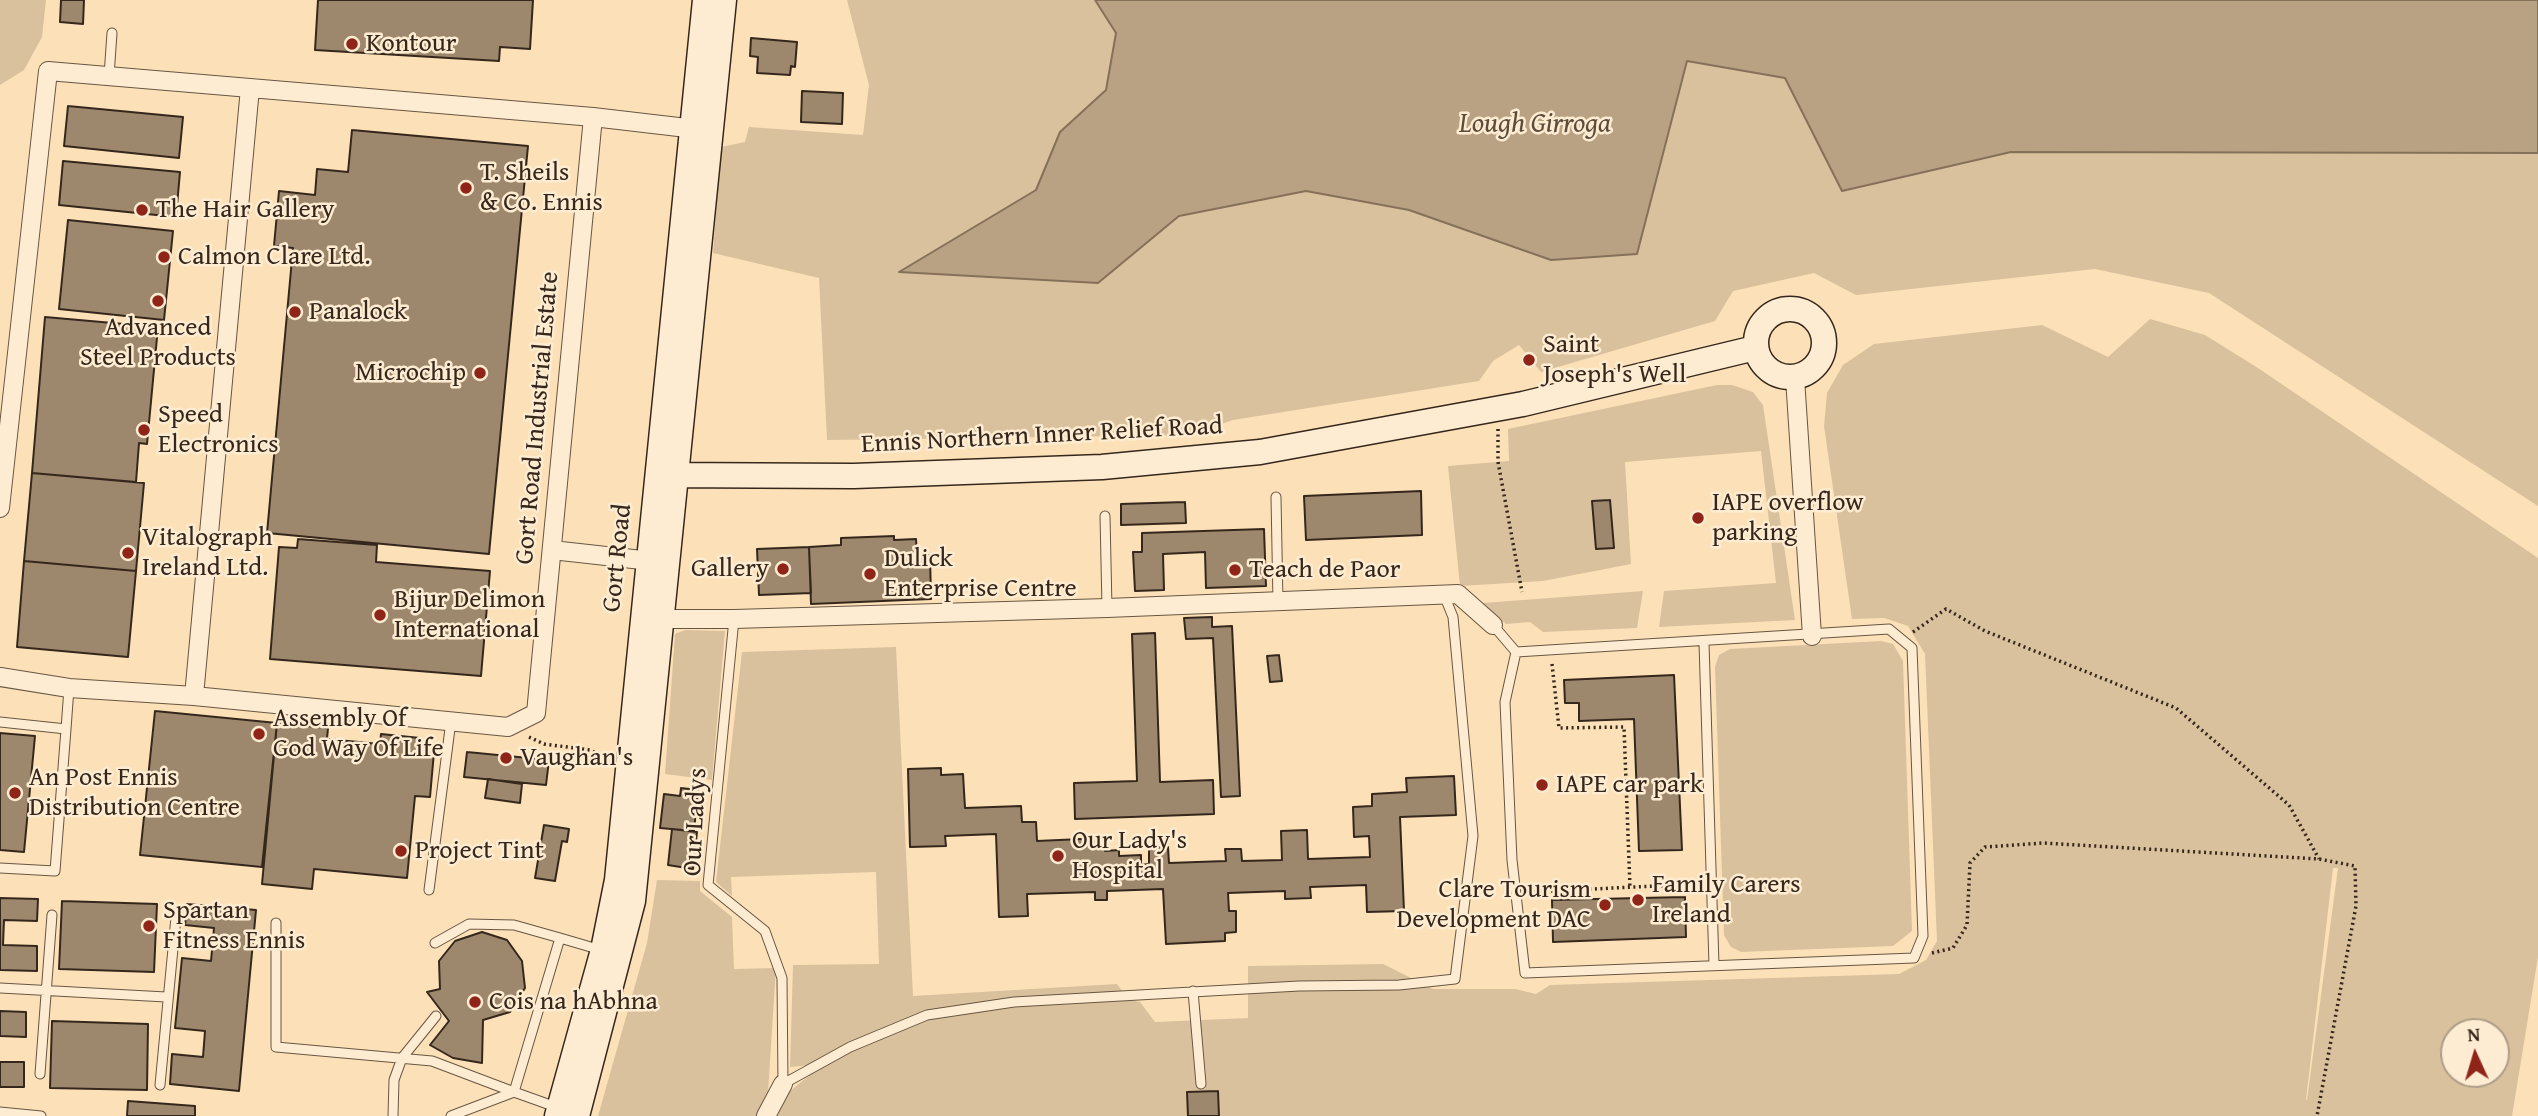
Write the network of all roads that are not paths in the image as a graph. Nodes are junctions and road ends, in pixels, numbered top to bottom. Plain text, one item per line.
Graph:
1 (705, 0) edge
2 (724, 0) edge
3 (111, 33) dead end
4 (109, 76) junction
5 (250, 88) junction
6 (593, 117) junction
7 (701, 130) junction
8 (1755, 348) junction
9 (1795, 378) junction
10 (4, 432) edge
11 (667, 476) junction
12 (1276, 497) dead end
13 (0, 508) edge
14 (1105, 516) dead end
15 (651, 533) junction
16 (552, 550) junction
17 (620, 558) junction
18 (658, 562) junction
19 (645, 590) junction
20 (1444, 595) junction
21 (1278, 602) junction
22 (1107, 608) junction
23 (653, 619) junction
24 (734, 619) junction
25 (1493, 625) joint
26 (1812, 636) junction
27 (1704, 643) junction
28 (1516, 652) junction
29 (0, 677) edge
30 (69, 688) junction
31 (194, 696) junction
32 (451, 721) junction
33 (0, 722) edge
34 (66, 729) junction
35 (0, 868) edge
36 (429, 890) dead end
37 (52, 915) dead end
38 (176, 918) dead end
39 (276, 923) dead end
40 (560, 938) junction
41 (435, 943) dead end
42 (612, 952) junction
43 (1714, 965) junction
44 (0, 988) edge
45 (46, 992) junction
46 (1194, 992) junction
47 (166, 997) junction
48 (436, 1016) dead end
49 (401, 1058) junction
50 (40, 1074) dead end
51 (783, 1084) junction
52 (1200, 1084) dead end
53 (160, 1085) dead end
54 (514, 1092) junction
55 (0, 1112) edge
56 (567, 1114) edge
57 (41, 1116) edge
58 (393, 1116) edge
59 (451, 1116) edge
60 (766, 1116) edge

1 - 7 main road, Gort Road
2 - 7 main road, Gort Road
3 - 4 lane
4 - 5 street
4 - 10 street
5 - 6 street
5 - 31 street
6 - 7 street
6 - 16 street, Gort Road Industrial Estate
7 - 11 main road, Gort Road
8 - 9 main road
8 - 9 main road
8 - 11 main road, Ennis Northern Inner Relief Road
9 - 26 street
10 - 13 street
11 - 15 main road, Gort Road
11 - 18 main road, Gort Road
12 - 21 lane
14 - 22 lane
15 - 17 street
15 - 18 main road, Gort Road
16 - 17 street
16 - 32 street, Gort Road Industrial Estate
17 - 18 street
17 - 19 street
18 - 19 main road, Gort Road
18 - 23 main road, Gort Road
19 - 23 main road, Gort Road
20 - 21 street
20 - 25 street
20 - 46 lane
21 - 22 street
22 - 24 street
23 - 24 street
23 - 42 main road, Gort Road
23 - 42 main road, Gort Road
24 - 51 lane, Our Ladys
25 - 28 lane
26 - 27 lane
26 - 43 lane
27 - 28 lane
27 - 43 lane
28 - 43 lane
29 - 30 street
30 - 31 street
30 - 34 lane
31 - 32 street
32 - 36 lane
33 - 34 lane
34 - 35 lane
37 - 45 lane
38 - 47 lane
39 - 49 lane
40 - 41 lane
40 - 42 lane
40 - 54 lane
42 - 56 main road, Gort Road
44 - 45 lane
45 - 47 lane
45 - 50 lane
46 - 51 lane
46 - 52 lane
47 - 53 lane
48 - 49 lane
49 - 54 lane
49 - 58 lane
51 - 60 street
54 - 56 lane
54 - 59 lane
55 - 57 lane

